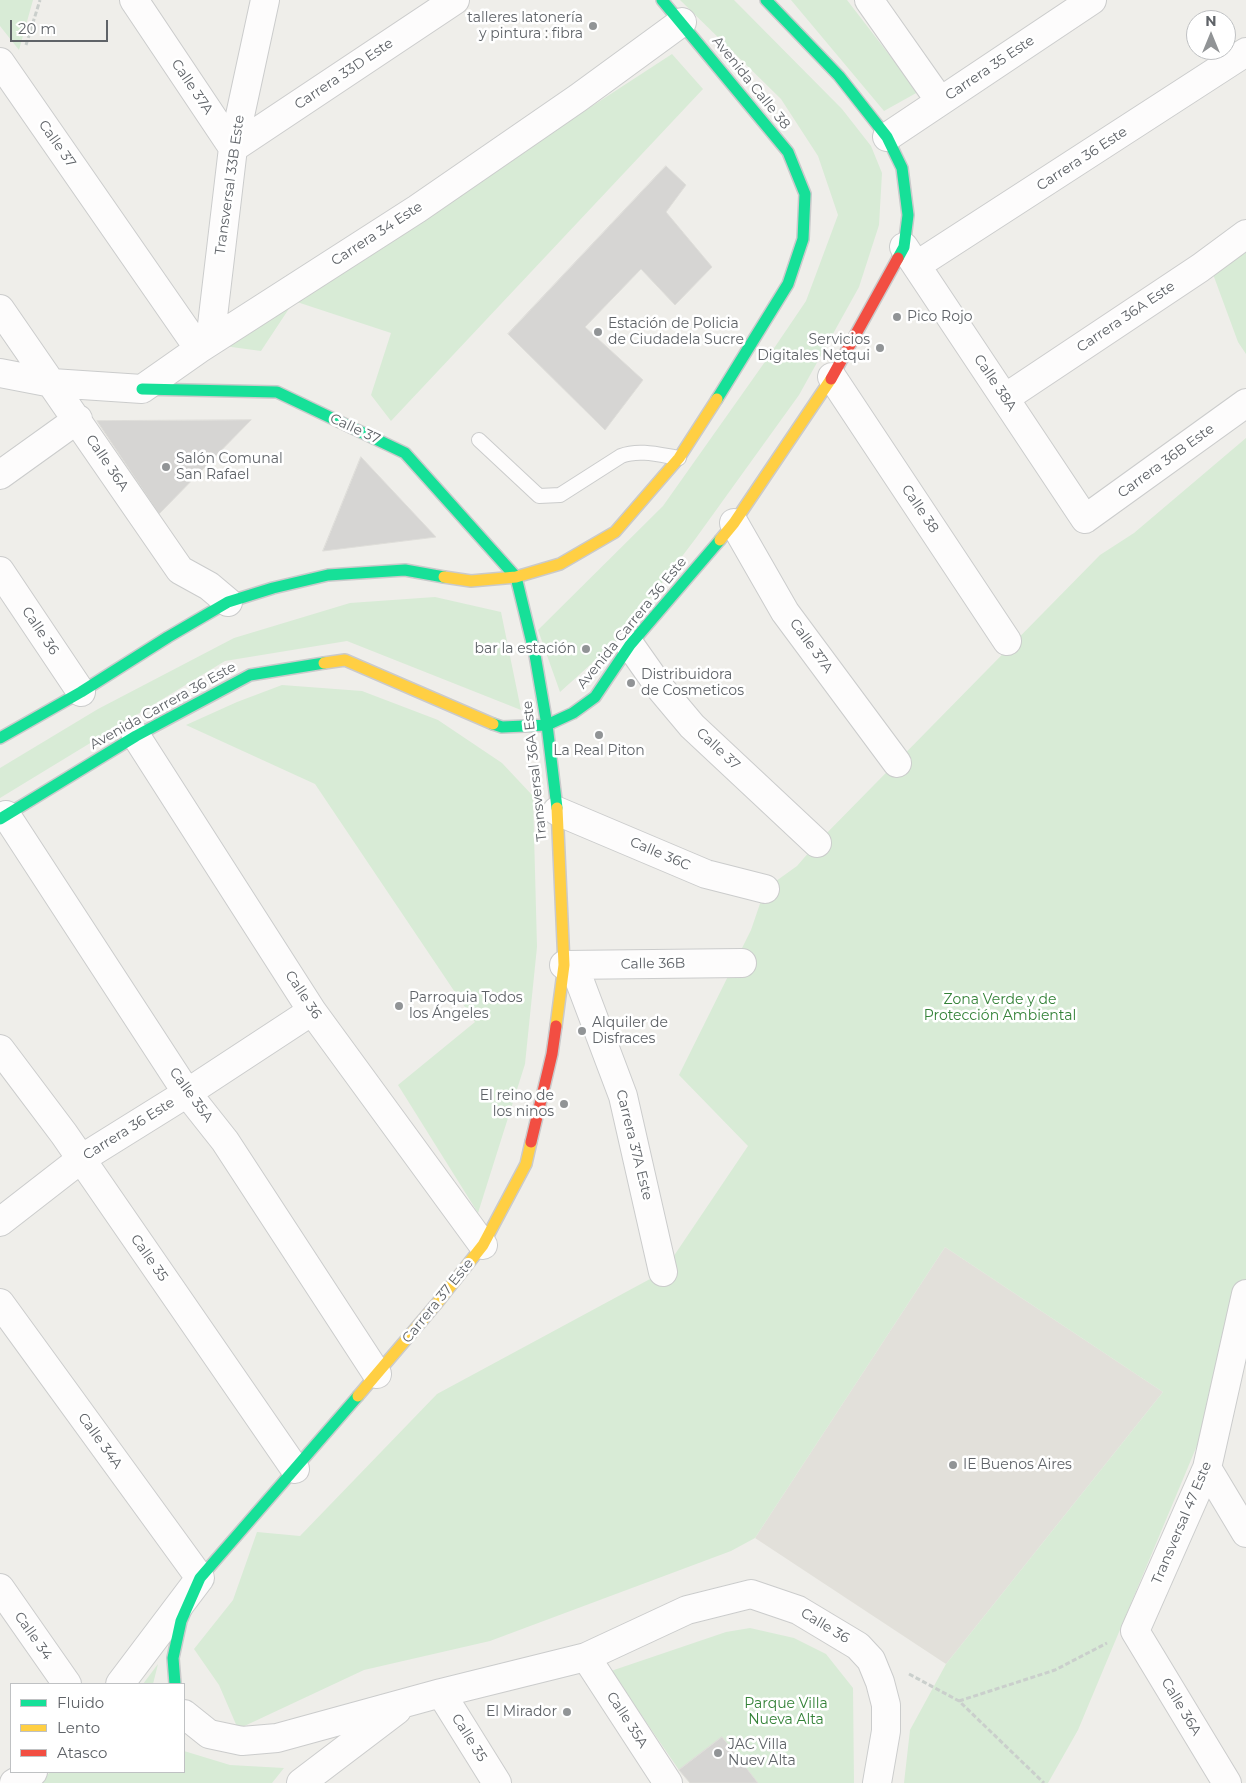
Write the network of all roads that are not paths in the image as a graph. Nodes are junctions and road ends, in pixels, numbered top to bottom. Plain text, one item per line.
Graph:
1 (134, 0) edge
2 (265, 0) edge
3 (455, 0) edge
4 (662, 0) edge
5 (766, 0) edge
6 (869, 0) edge
7 (1092, 0) edge
8 (682, 22) junction
9 (1246, 52) edge
10 (0, 62) edge
11 (940, 101) junction
12 (887, 137) junction
13 (233, 148) junction
14 (1246, 234) edge
15 (911, 256) junction
16 (0, 309) edge
17 (204, 346) junction
18 (0, 373) edge
19 (832, 377) junction
20 (52, 383) junction
21 (142, 389) junction
22 (1005, 398) junction
23 (1246, 403) edge
24 (78, 419) junction
25 (479, 440) dead end
26 (679, 458) junction
27 (0, 475) edge
28 (1085, 519) joint
29 (734, 523) junction
30 (0, 571) edge
31 (516, 576) junction
32 (228, 602) junction
33 (1007, 641) dead end
34 (630, 645) junction
35 (81, 692) junction
36 (547, 725) junction
37 (136, 736) junction
38 (0, 738) edge
39 (897, 763) dead end
40 (557, 811) junction
41 (3, 817) edge
42 (817, 843) dead end
43 (765, 889) dead end
44 (742, 963) dead end
45 (569, 966) junction
46 (312, 1011) junction
47 (0, 1049) edge
48 (187, 1092) junction
49 (81, 1159) junction
50 (0, 1222) edge
51 (483, 1245) junction
52 (663, 1272) dead end
53 (1246, 1294) edge
54 (0, 1303) edge
55 (377, 1374) junction
56 (1207, 1468) junction
57 (295, 1469) junction
58 (1246, 1533) edge
59 (200, 1578) junction
60 (0, 1588) edge
61 (1135, 1631) joint
62 (586, 1657) junction
63 (66, 1683) edge
64 (121, 1683) edge
65 (176, 1683) edge
66 (442, 1693) junction
67 (407, 1702) junction
68 (185, 1715) edge
69 (31, 1773) edge
70 (311, 1780) edge
71 (14, 1783) edge
72 (497, 1783) edge
73 (668, 1783) edge
74 (877, 1783) edge
75 (1227, 1783) edge

1 - 13 street, Calle 37A
2 - 13 street, Transversal 33B Este
3 - 13 street, Carrera 33D Este
4 - 8 street, Avenida Calle 38
5 - 12 street
6 - 11 street
7 - 11 street, Carrera 35 Este
8 - 17 street, Carrera 34 Este
8 - 26 street, Avenida Calle 38
9 - 15 street, Carrera 36 Este
10 - 17 street, Calle 37
11 - 12 street, Carrera 35 Este
12 - 15 street
13 - 17 street, Transversal 33B Este
14 - 22 street, Carrera 36A Este
15 - 19 street, Avenida Carrera 36 Este
15 - 22 street, Calle 38A
16 - 20 street, Calle 36A
17 - 21 street, Carrera 34 Este
18 - 20 street
19 - 29 street, Avenida Carrera 36 Este
19 - 33 street, Calle 38
20 - 21 street
20 - 24 street, Calle 36A
21 - 31 street, Calle 37
22 - 28 street, Calle 38A
23 - 28 street, Carrera 36B Este
24 - 27 street
24 - 32 street, Calle 36A
25 - 26 lane
26 - 31 street
29 - 34 street, Avenida Carrera 36 Este
29 - 39 street, Calle 37A
30 - 35 street, Calle 36
31 - 32 street
31 - 36 street, Transversal 36A Este
32 - 35 street
34 - 36 street, Avenida Carrera 36 Este
34 - 42 street, Calle 37
35 - 38 street
36 - 37 street, Avenida Carrera 36 Este
36 - 40 street, Transversal 36A Este
37 - 41 street, Avenida Carrera 36 Este
37 - 46 street, Calle 36
40 - 43 street, Calle 36C
40 - 45 street, Transversal 36A Este
41 - 48 street, Calle 35A
44 - 45 street, Calle 36B
45 - 51 street, Carrera 37 Este
45 - 52 street, Carrera 37A Este
46 - 48 street, Carrera 36 Este
46 - 51 street, Calle 36
47 - 49 street, Calle 35
48 - 49 street, Carrera 36 Este
48 - 55 street, Calle 35A
49 - 50 street, Carrera 36 Este
49 - 57 street, Calle 35
51 - 55 street, Carrera 37 Este
53 - 56 street, Transversal 47 Este
54 - 59 street, Calle 34A
55 - 57 street, Carrera 37 Este
56 - 58 street
56 - 61 street, Transversal 47 Este
57 - 59 street, Carrera 37 Este
59 - 64 street, Carrera 37 Este
59 - 65 street, Carrera 37 Este
60 - 63 street, Calle 34
61 - 75 street, Calle 36A
62 - 66 street
62 - 73 street, Calle 35A
62 - 74 street, Calle 36
66 - 67 street
66 - 72 street, Calle 35
67 - 68 street
67 - 70 street
69 - 71 street

